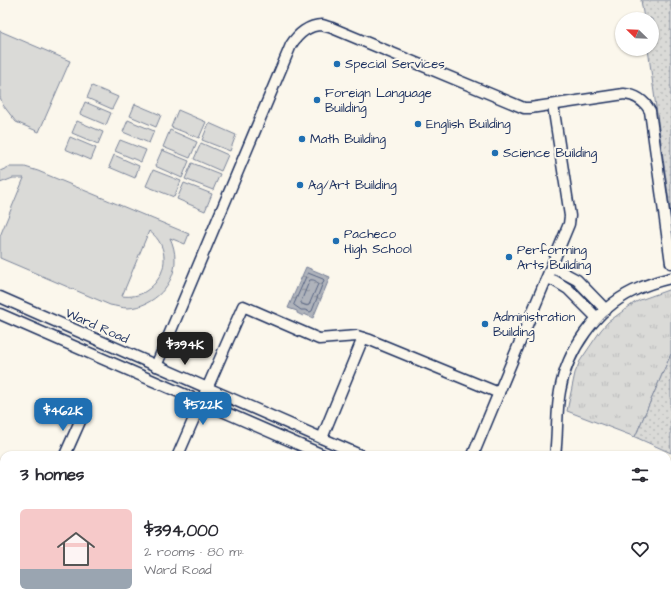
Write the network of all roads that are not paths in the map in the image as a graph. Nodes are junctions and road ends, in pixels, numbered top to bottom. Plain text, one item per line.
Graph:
1 (553, 105) junction
2 (671, 263) edge
3 (551, 268) junction
4 (547, 278) junction
5 (671, 278) edge
6 (0, 298) edge
7 (606, 310) junction
8 (0, 314) edge
9 (597, 318) junction
10 (363, 338) junction
11 (156, 366) junction
12 (208, 388) junction
13 (499, 393) junction
14 (202, 402) junction
15 (81, 419) dead end
16 (322, 438) junction
17 (67, 451) edge
18 (181, 451) edge
19 (313, 451) edge
20 (351, 451) edge
21 (475, 451) edge
22 (556, 451) edge

1 - 2 street
1 - 3 street
1 - 11 street
3 - 4 street
3 - 7 street
4 - 9 street
4 - 13 street
5 - 7 street
6 - 11 street, Ward Road
7 - 9 street
8 - 14 street
9 - 22 street
10 - 12 street
10 - 13 street
10 - 16 street
11 - 12 street, Ward Road
12 - 14 street
12 - 16 street, Ward Road
13 - 21 street
14 - 18 street
14 - 19 street
15 - 17 street
16 - 20 street, Ward Road

